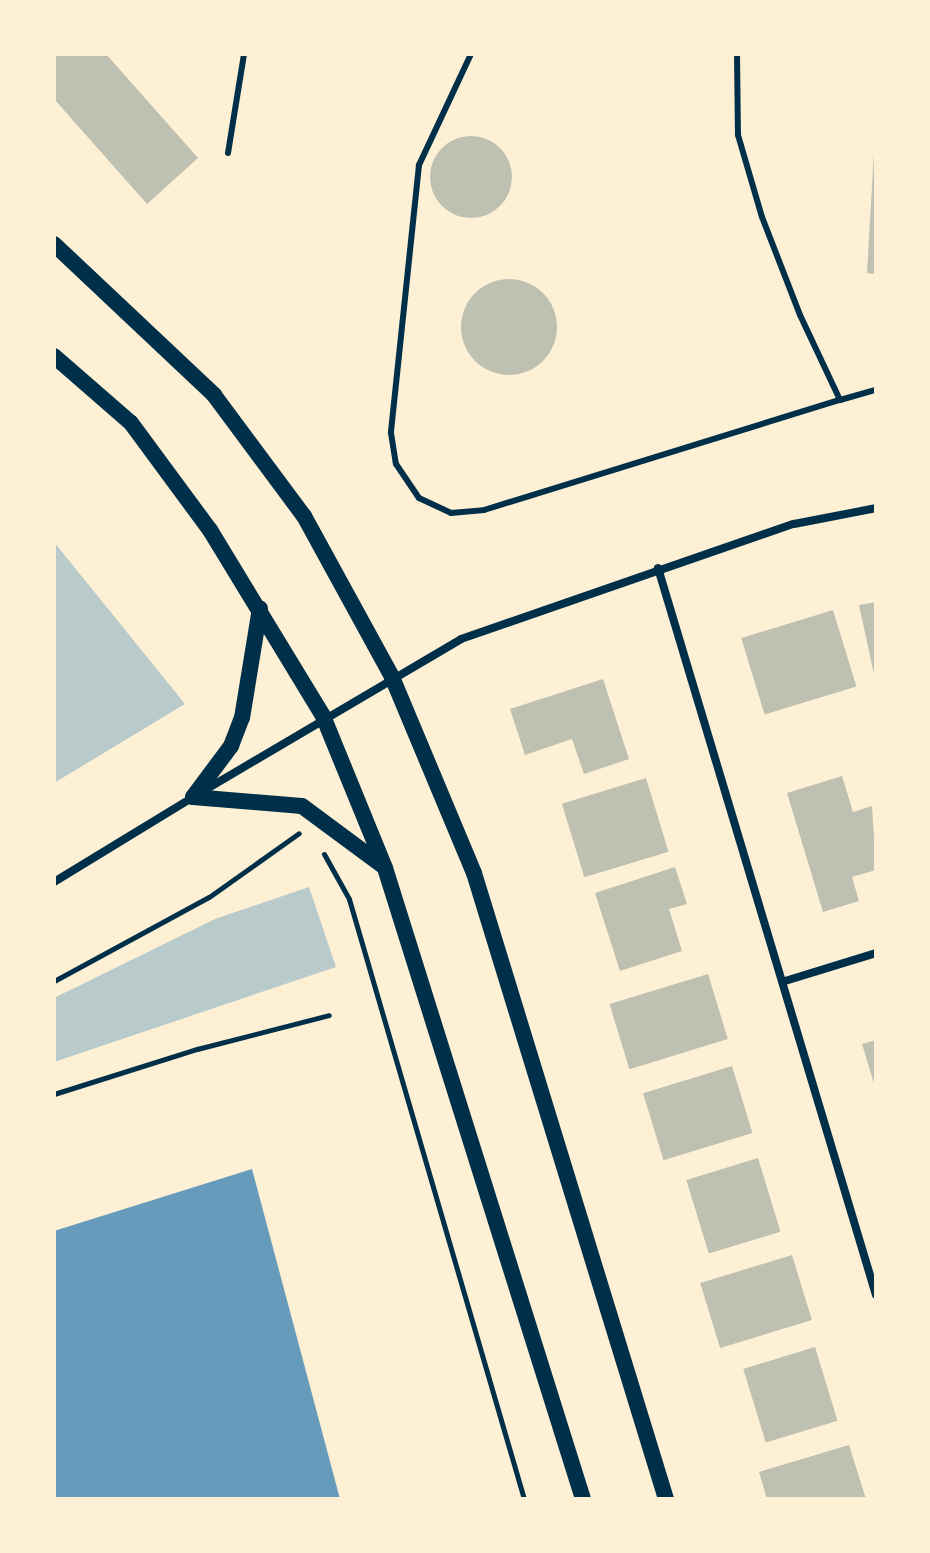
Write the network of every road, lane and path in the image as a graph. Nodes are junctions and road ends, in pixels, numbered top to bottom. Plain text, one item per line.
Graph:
1 (244, 54) edge
2 (471, 54) edge
3 (737, 54) edge
4 (228, 153) dead end
5 (54, 244) edge
6 (54, 356) edge
7 (876, 390) edge
8 (840, 400) junction
9 (876, 508) edge
10 (658, 568) junction
11 (260, 608) junction
12 (392, 677) junction
13 (323, 716) junction
14 (193, 797) junction
15 (309, 827) dead end
16 (322, 851) dead end
17 (385, 868) junction
18 (54, 882) edge
19 (876, 953) edge
20 (54, 981) edge
21 (785, 981) junction
22 (329, 1015) dead end
23 (54, 1094) edge
24 (876, 1295) edge
25 (524, 1499) edge
26 (583, 1499) edge
27 (666, 1499) edge

1 - 4 lane
2 - 8 lane
3 - 8 lane
5 - 12 main road
6 - 11 main road
7 - 8 lane
9 - 10 street
10 - 12 street
10 - 21 street
11 - 13 main road
11 - 14 main road
12 - 13 street
12 - 27 main road
13 - 14 street
13 - 17 main road
14 - 17 main road
14 - 18 street
15 - 20 path
16 - 25 path
17 - 26 main road
19 - 21 street
21 - 24 street
22 - 23 path

